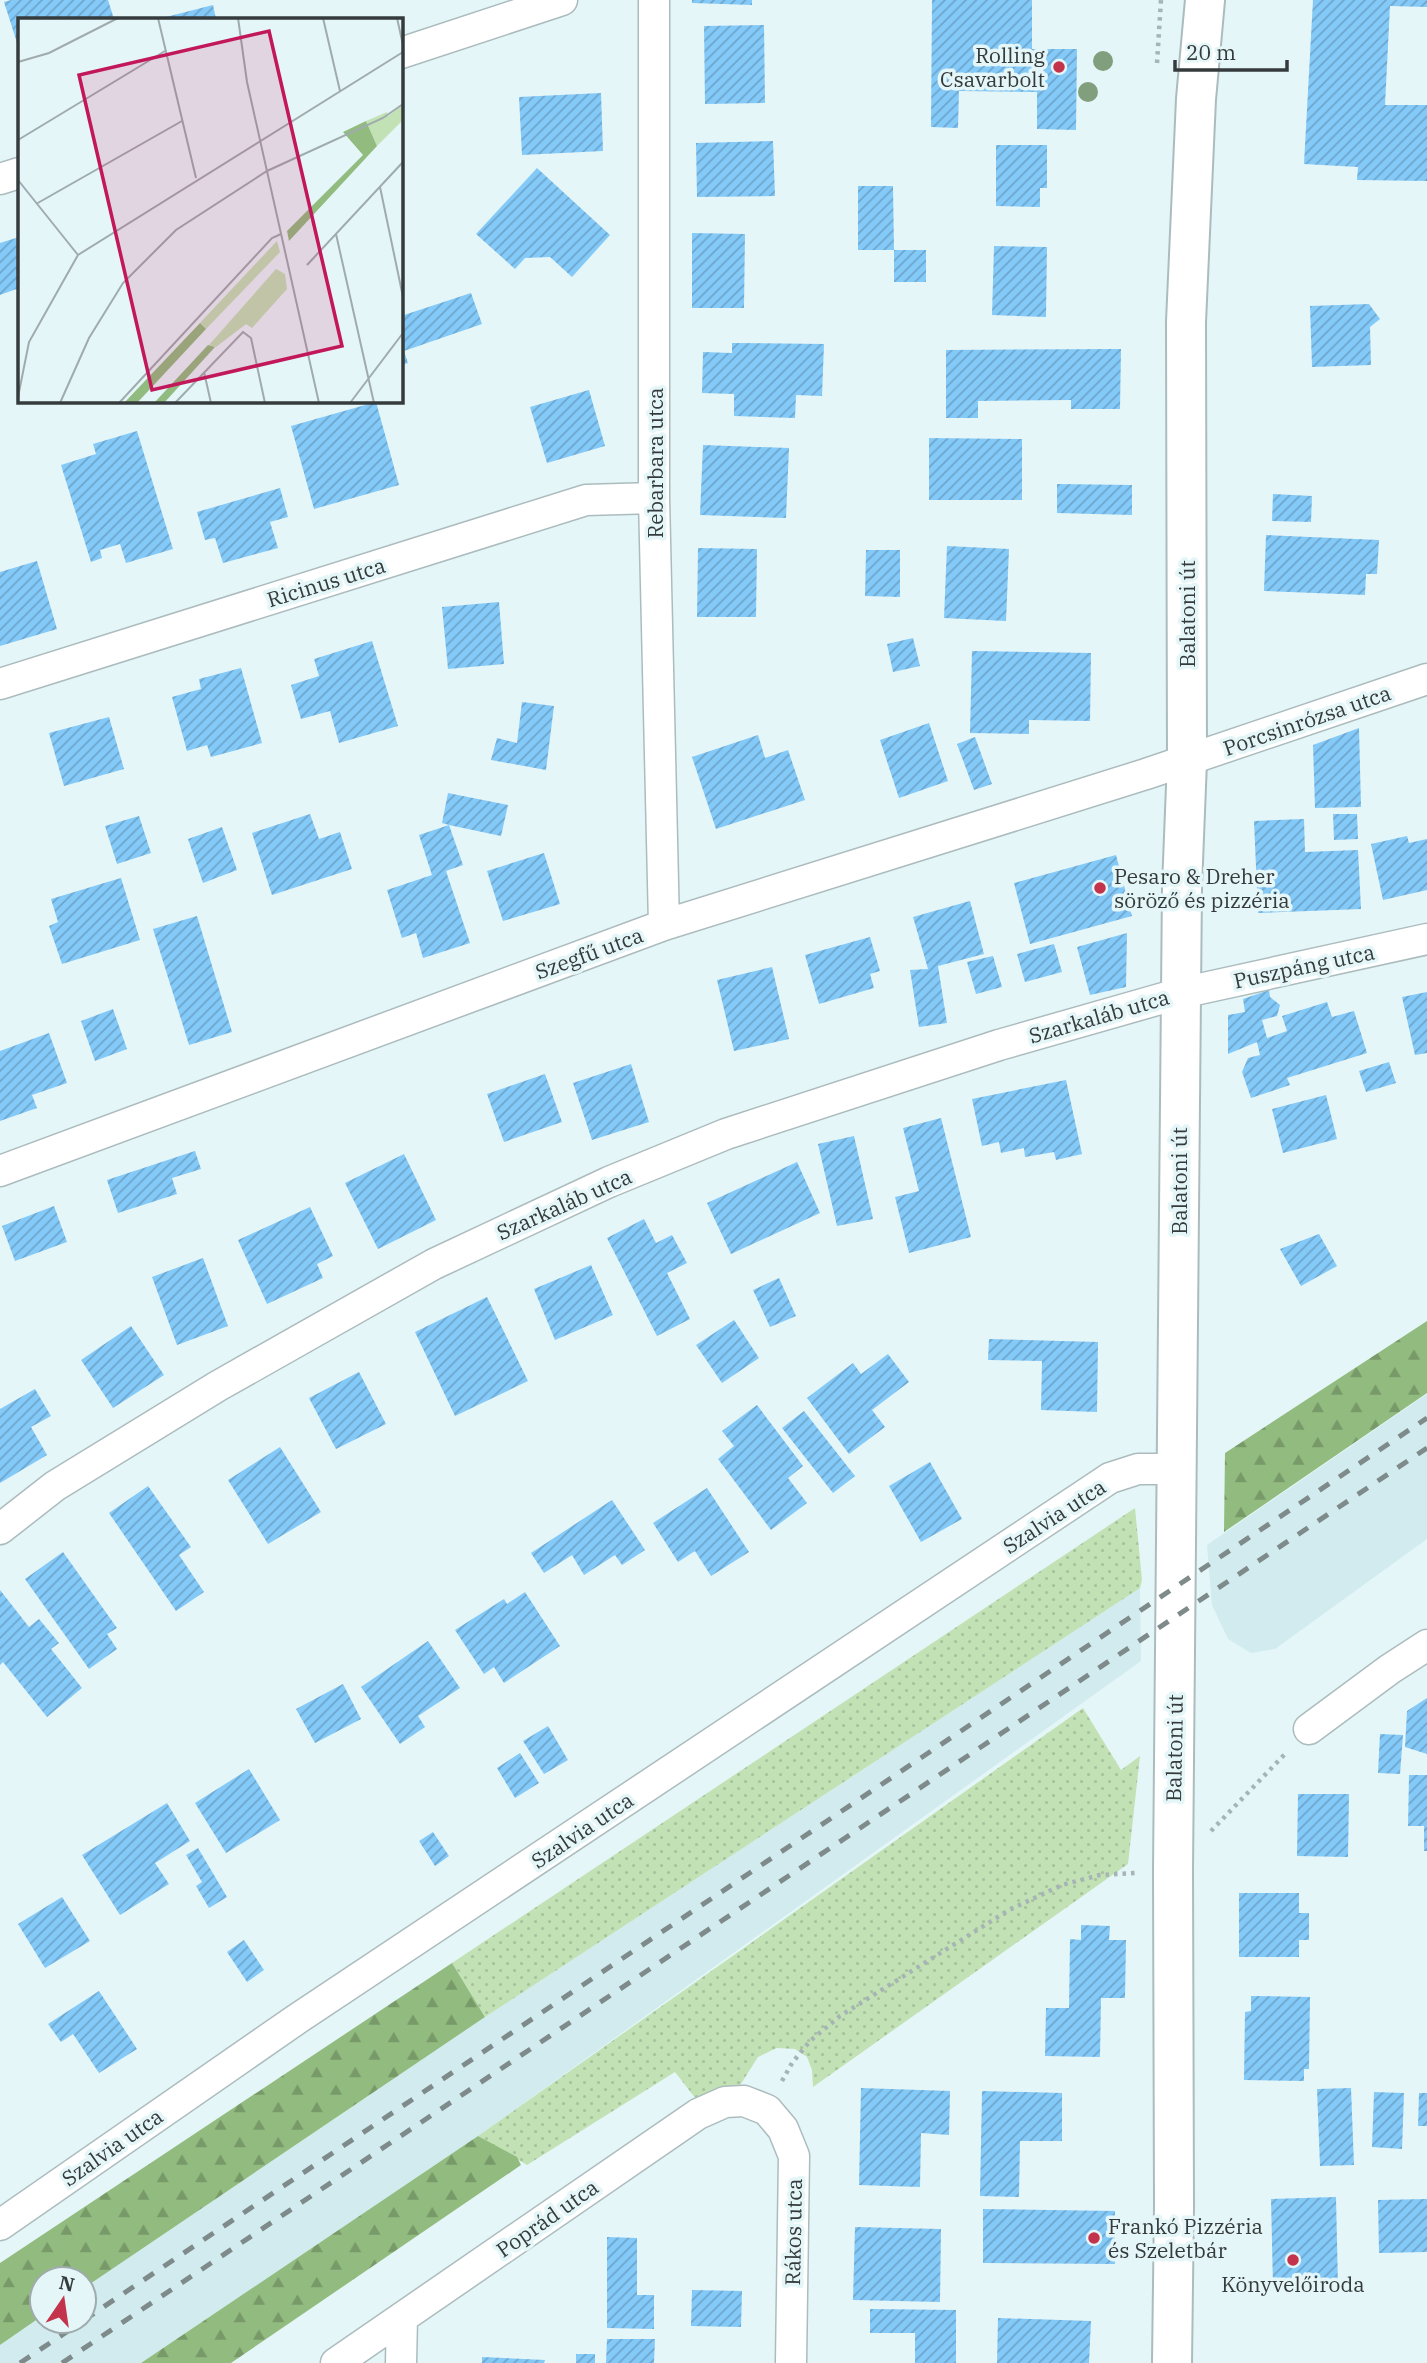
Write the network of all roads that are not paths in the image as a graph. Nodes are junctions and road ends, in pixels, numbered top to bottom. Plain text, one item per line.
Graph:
1 (562, 0) edge
2 (654, 0) edge
3 (1205, 0) edge
4 (402, 53) edge
5 (18, 173) edge
6 (0, 179) edge
7 (654, 498) junction
8 (1427, 679) edge
9 (0, 684) edge
10 (1187, 761) junction
11 (664, 925) junction
12 (1427, 939) edge
13 (1181, 993) junction
14 (0, 1171) edge
15 (1177, 1469) junction
16 (0, 1529) edge
17 (1427, 1645) edge
18 (1309, 1729) dead end
19 (767, 2110) joint
20 (0, 2225) edge
21 (402, 2318) junction
22 (336, 2363) edge
23 (401, 2363) edge
24 (791, 2363) edge
25 (1172, 2363) edge

1 - 4 street
2 - 7 street, Rebarbara utca
3 - 10 main road, Balatoni út
5 - 6 street
7 - 9 street, Ricinus utca
7 - 11 street, Rebarbara utca
8 - 10 street, Porcsinrózsa utca
10 - 11 street, Szegfű utca
10 - 13 main road, Balatoni út
11 - 14 street, Szegfű utca
12 - 13 street, Puszpáng utca
13 - 15 main road, Balatoni út
13 - 16 street, Szarkaláb utca
15 - 20 street, Szalvia utca
15 - 25 main road, Balatoni út
17 - 18 street
19 - 21 street, Poprád utca
19 - 24 street, Rákos utca
21 - 22 street, Poprád utca
21 - 23 street

